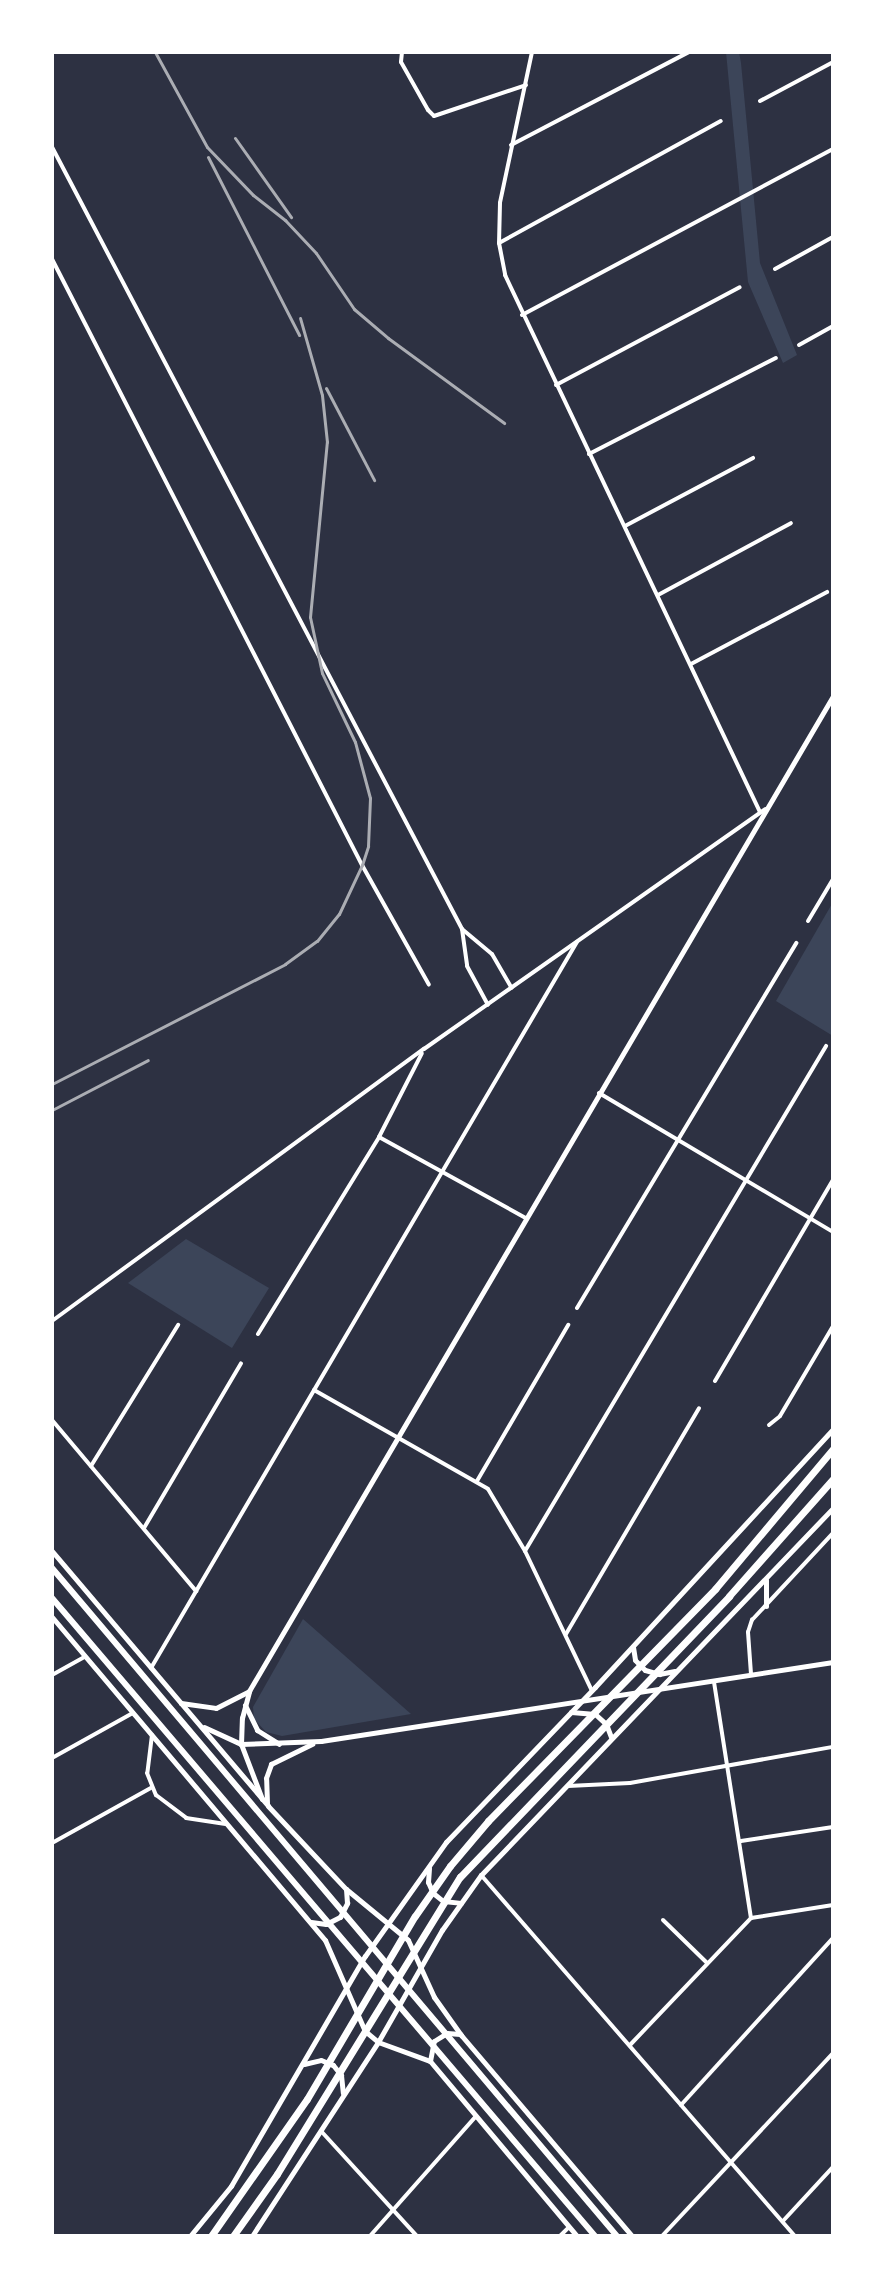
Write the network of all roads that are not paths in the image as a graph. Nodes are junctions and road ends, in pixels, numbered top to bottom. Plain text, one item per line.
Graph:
1 (402, 52) edge
2 (532, 52) edge
3 (689, 52) edge
4 (833, 62) edge
5 (526, 85) junction
6 (760, 101) dead end
7 (721, 121) dead end
8 (511, 145) junction
9 (52, 147) edge
10 (833, 149) edge
11 (833, 237) edge
12 (499, 243) junction
13 (52, 259) edge
14 (775, 269) dead end
15 (740, 287) dead end
16 (522, 315) junction
17 (833, 326) edge
18 (799, 345) dead end
19 (776, 358) dead end
20 (556, 385) junction
21 (589, 455) junction
22 (753, 458) dead end
23 (791, 523) dead end
24 (625, 526) junction
25 (827, 592) dead end
26 (658, 595) junction
27 (691, 664) junction
28 (833, 696) edge
29 (763, 810) junction
30 (833, 879) edge
31 (808, 921) dead end
32 (462, 929) junction
33 (578, 939) junction
34 (796, 943) dead end
35 (429, 985) dead end
36 (512, 988) junction
37 (488, 1005) junction
38 (826, 1046) dead end
39 (424, 1049) junction
40 (599, 1093) junction
41 (379, 1137) junction
42 (678, 1140) junction
43 (442, 1171) junction
44 (745, 1180) junction
45 (833, 1180) edge
46 (526, 1218) junction
47 (811, 1219) junction
48 (833, 1232) edge
49 (577, 1308) dead end
50 (52, 1321) edge
51 (178, 1325) dead end
52 (568, 1325) dead end
53 (833, 1326) edge
54 (258, 1334) dead end
55 (241, 1363) dead end
56 (715, 1381) dead end
57 (314, 1390) junction
58 (699, 1408) dead end
59 (52, 1420) edge
60 (769, 1425) dead end
61 (833, 1429) edge
62 (398, 1437) junction
63 (833, 1449) edge
64 (91, 1466) junction
65 (833, 1479) edge
66 (477, 1481) junction
67 (833, 1508) edge
68 (144, 1528) junction
69 (833, 1533) edge
70 (52, 1551) edge
71 (525, 1551) junction
72 (52, 1568) edge
73 (766, 1579) junction
74 (196, 1591) junction
75 (52, 1598) edge
76 (766, 1606) junction
77 (52, 1617) edge
78 (566, 1634) junction
79 (633, 1646) junction
80 (86, 1656) junction
81 (833, 1662) edge
82 (151, 1668) junction
83 (679, 1669) junction
84 (52, 1675) edge
85 (751, 1675) junction
86 (714, 1682) junction
87 (656, 1690) junction
88 (249, 1691) junction
89 (592, 1691) junction
90 (581, 1701) junction
91 (180, 1703) junction
92 (245, 1704) junction
93 (569, 1712) junction
94 (133, 1713) junction
95 (200, 1725) junction
96 (152, 1735) junction
97 (611, 1738) junction
98 (321, 1741) junction
99 (241, 1744) junction
100 (280, 1744) junction
101 (833, 1747) edge
102 (52, 1758) edge
103 (728, 1765) junction
104 (568, 1786) junction
105 (151, 1788) junction
106 (262, 1799) junction
107 (268, 1806) junction
108 (230, 1825) junction
109 (833, 1827) edge
110 (741, 1841) junction
111 (52, 1843) edge
112 (431, 1863) junction
113 (481, 1875) junction
114 (346, 1889) junction
115 (462, 1902) junction
116 (833, 1905) edge
117 (751, 1918) junction
118 (663, 1920) dead end
119 (310, 1922) junction
120 (388, 1922) junction
121 (833, 1938) edge
122 (707, 1963) junction
123 (420, 1964) junction
124 (346, 1990) junction
125 (461, 2035) junction
126 (378, 2042) junction
127 (630, 2045) junction
128 (833, 2053) edge
129 (430, 2061) junction
130 (303, 2065) junction
131 (343, 2094) junction
132 (681, 2105) junction
133 (476, 2116) junction
134 (321, 2131) junction
135 (732, 2163) junction
136 (833, 2167) edge
137 (394, 2209) junction
138 (783, 2221) junction
139 (569, 2227) junction
140 (190, 2236) edge
141 (211, 2236) edge
142 (233, 2236) edge
143 (252, 2236) edge
144 (370, 2236) edge
145 (417, 2236) edge
146 (560, 2236) edge
147 (577, 2236) edge
148 (595, 2236) edge
149 (617, 2236) edge
150 (632, 2236) edge
151 (662, 2236) edge
152 (795, 2236) edge

1 - 5 street
2 - 5 street
3 - 8 street
4 - 6 street
5 - 8 street
7 - 12 street
8 - 12 street
9 - 32 street
10 - 16 street
11 - 14 street
12 - 16 street
13 - 35 street
15 - 20 street
16 - 20 street
17 - 18 street
19 - 21 street
20 - 21 street
21 - 24 street
22 - 24 street
23 - 26 street
24 - 26 street
25 - 27 street
26 - 27 street
27 - 29 street
28 - 29 street
29 - 33 street
29 - 40 street
30 - 31 street
32 - 36 street
32 - 37 street
33 - 36 street
33 - 43 street
34 - 42 street
36 - 37 street
37 - 39 street
38 - 44 street
39 - 41 street
39 - 50 street
40 - 42 street
40 - 46 street
41 - 43 street
41 - 54 street
42 - 44 street
42 - 49 street
43 - 46 street
43 - 57 street
44 - 47 street
44 - 71 street
45 - 47 street
46 - 62 street
47 - 48 street
47 - 56 street
51 - 64 street
52 - 66 street
53 - 60 street
55 - 68 street
57 - 62 street
57 - 74 street
58 - 78 street
59 - 64 street
61 - 79 street
62 - 66 street
62 - 88 street
63 - 141 highway
64 - 68 street
65 - 142 highway
66 - 71 street
67 - 73 street
68 - 74 street
69 - 76 street
70 - 82 street
71 - 78 street
72 - 149 main road
73 - 76 street
73 - 83 street
74 - 82 street
75 - 148 main road
76 - 85 street
77 - 80 street
78 - 89 street
79 - 83 street
79 - 89 street
80 - 84 street
80 - 94 street
81 - 85 street
82 - 91 street
83 - 87 street
85 - 86 street
86 - 87 street
86 - 103 street
87 - 90 street
87 - 97 street
88 - 91 street
88 - 92 street
89 - 90 street
90 - 93 street
90 - 98 street
91 - 95 street
92 - 99 street
92 - 100 street
93 - 97 street
93 - 112 street
94 - 96 street
94 - 102 street
95 - 99 street
95 - 106 street
96 - 105 street
96 - 108 street
97 - 104 street
98 - 100 street
98 - 107 street
99 - 100 street
99 - 106 street
101 - 103 street
103 - 104 street
103 - 110 street
104 - 113 street
105 - 108 street
105 - 111 street
106 - 107 street
107 - 114 street
108 - 119 street
109 - 110 street
110 - 117 street
112 - 115 street
112 - 120 street
113 - 115 street
113 - 127 street
114 - 119 street
114 - 120 street
115 - 123 street
116 - 117 street
117 - 122 street
118 - 122 street
119 - 124 street
120 - 123 street
120 - 124 street
121 - 132 street
122 - 127 street
123 - 125 street
123 - 126 street
124 - 126 street
124 - 130 street
125 - 129 street
125 - 150 street
126 - 129 street
126 - 131 street
127 - 132 street
128 - 135 street
129 - 133 street
130 - 131 street
130 - 140 street
131 - 134 street
132 - 135 street
133 - 137 street
133 - 139 street
134 - 137 street
134 - 143 street
135 - 138 street
135 - 151 street
136 - 138 street
137 - 144 street
137 - 145 street
138 - 152 street
139 - 146 street
139 - 147 street

